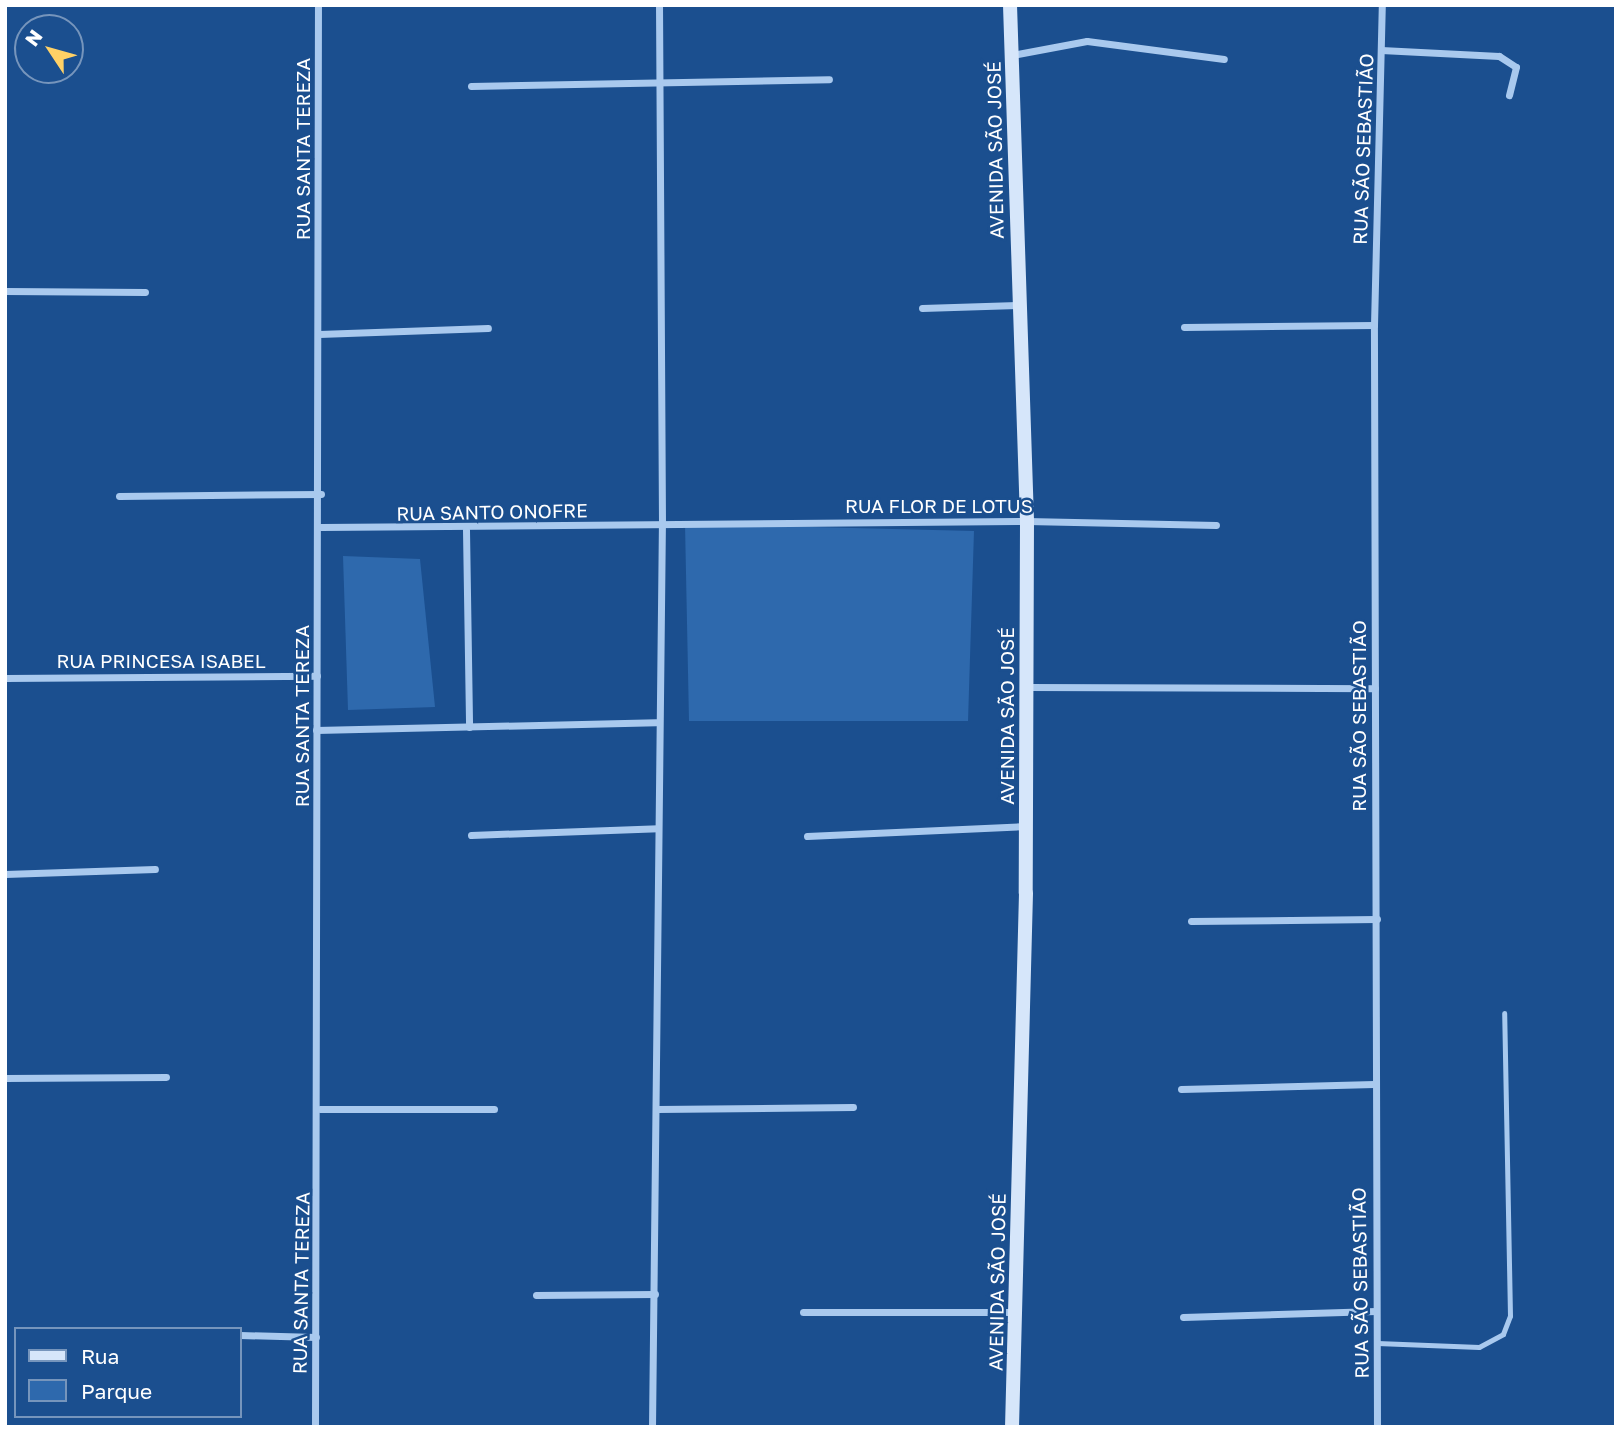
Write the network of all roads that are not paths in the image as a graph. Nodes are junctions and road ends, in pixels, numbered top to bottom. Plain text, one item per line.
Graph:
1 (318, 5) edge
2 (659, 5) edge
3 (1010, 5) edge
4 (1382, 5) edge
5 (1381, 50) junction
6 (1012, 55) junction
7 (1224, 59) dead end
8 (829, 79) dead end
9 (471, 86) dead end
10 (658, 86) junction
11 (1509, 95) dead end
12 (5, 291) edge
13 (145, 292) dead end
14 (1017, 305) junction
15 (922, 307) dead end
16 (1374, 325) junction
17 (1184, 327) dead end
18 (488, 328) dead end
19 (319, 334) junction
20 (321, 494) junction
21 (119, 496) dead end
22 (1027, 521) junction
23 (662, 524) junction
24 (1216, 525) dead end
25 (321, 527) junction
26 (466, 530) junction
27 (317, 676) junction
28 (5, 678) edge
29 (1026, 687) junction
30 (1375, 688) junction
31 (656, 722) junction
32 (469, 727) junction
33 (316, 730) junction
34 (1026, 825) junction
35 (658, 828) junction
36 (471, 835) dead end
37 (807, 836) dead end
38 (155, 869) dead end
39 (5, 874) edge
40 (1377, 919) junction
41 (1191, 921) dead end
42 (1504, 1013) dead end
43 (5, 1077) edge
44 (166, 1077) dead end
45 (1374, 1084) junction
46 (1181, 1089) dead end
47 (853, 1107) dead end
48 (320, 1109) junction
49 (494, 1109) dead end
50 (657, 1109) junction
51 (655, 1294) junction
52 (536, 1296) dead end
53 (1376, 1311) junction
54 (803, 1312) dead end
55 (1015, 1312) junction
56 (1183, 1317) dead end
57 (242, 1335) edge
58 (316, 1337) junction
59 (1377, 1343) junction
60 (315, 1427) edge
61 (652, 1427) edge
62 (1013, 1427) edge
63 (1377, 1427) edge

1 - 19 street, RUA SANTA TEREZA
2 - 10 street
3 - 6 street, AVENIDA SÃO JOSÉ
4 - 5 street, RUA SÃO SEBASTIÃO
5 - 11 street
5 - 16 street, RUA SÃO SEBASTIÃO
6 - 7 street
6 - 14 street, AVENIDA SÃO JOSÉ
8 - 10 street
9 - 10 street
10 - 23 street
12 - 13 street
14 - 15 street
14 - 22 street, AVENIDA SÃO JOSÉ
16 - 17 street
16 - 30 street, RUA SÃO SEBASTIÃO
18 - 19 street
19 - 20 street, RUA SANTA TEREZA
20 - 21 street
20 - 25 street, RUA SANTA TEREZA
22 - 23 street, RUA FLOR DE LOTUS
22 - 24 street, RUA FLOR DE LOTUS
22 - 29 street, AVENIDA SÃO JOSÉ
23 - 26 street, RUA SANTO ONOFRE
23 - 31 street
25 - 26 street, RUA SANTO ONOFRE
25 - 27 street, RUA SANTA TEREZA
26 - 32 street
27 - 28 street, RUA PRINCESA ISABEL
27 - 33 street, RUA SANTA TEREZA
29 - 30 street
29 - 34 street, AVENIDA SÃO JOSÉ
30 - 40 street, RUA SÃO SEBASTIÃO
31 - 32 street
31 - 35 street
32 - 33 street
33 - 48 street, RUA SANTA TEREZA
34 - 37 street
34 - 55 street, AVENIDA SÃO JOSÉ
35 - 36 street
35 - 50 street
38 - 39 street
40 - 41 street
40 - 45 street, RUA SÃO SEBASTIÃO
42 - 59 lane
43 - 44 street
45 - 46 street
45 - 53 street, RUA SÃO SEBASTIÃO
47 - 50 street
48 - 49 street
48 - 58 street, RUA SANTA TEREZA
50 - 51 street
51 - 52 street
51 - 61 street
53 - 56 street
53 - 59 street, RUA SÃO SEBASTIÃO
54 - 55 street
55 - 62 street, AVENIDA SÃO JOSÉ
57 - 58 street
58 - 60 street, RUA SANTA TEREZA
59 - 63 street, RUA SÃO SEBASTIÃO

